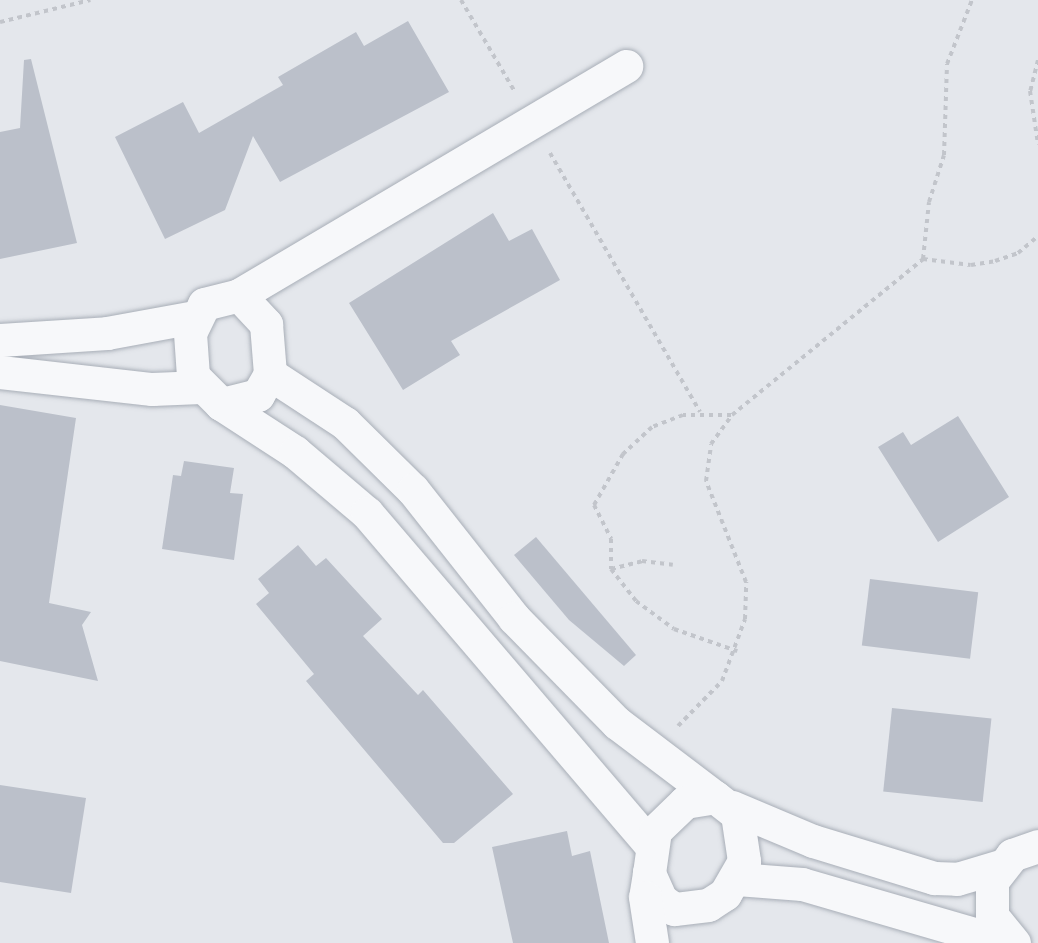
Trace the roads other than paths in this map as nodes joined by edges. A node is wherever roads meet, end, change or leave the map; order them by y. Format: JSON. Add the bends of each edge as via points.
{"nodes":[{"id":1,"x":626,"y":66,"type":"dead end"},
{"id":2,"x":239,"y":295,"type":"junction"},
{"id":3,"x":194,"y":317,"type":"junction"},
{"id":4,"x":40,"y":338,"type":"junction"},
{"id":5,"x":0,"y":340,"type":"edge"},
{"id":6,"x":0,"y":372,"type":"edge"},
{"id":7,"x":41,"y":374,"type":"junction"},
{"id":8,"x":270,"y":374,"type":"junction"},
{"id":9,"x":211,"y":396,"type":"junction"},
{"id":10,"x":724,"y":802,"type":"junction"},
{"id":11,"x":1038,"y":846,"type":"edge"},
{"id":12,"x":650,"y":859,"type":"junction"},
{"id":13,"x":1001,"y":866,"type":"junction"},
{"id":14,"x":737,"y":879,"type":"junction"},
{"id":15,"x":699,"y":907,"type":"junction"},
{"id":16,"x":652,"y":943,"type":"edge"},
{"id":17,"x":668,"y":943,"type":"edge"},
{"id":18,"x":1005,"y":943,"type":"edge"},
{"id":19,"x":1014,"y":943,"type":"edge"}],
"edges":[{"from":1,"to":2,"type":"street","via":[[530,119]]},
{"from":2,"to":3,"type":"street","via":[[215,297]]},
{"from":2,"to":8,"type":"street","via":[[266,324]]},
{"from":3,"to":4,"type":"street"},
{"from":3,"to":9,"type":"street","via":[[189,349]]},
{"from":4,"to":5,"type":"street"},
{"from":4,"to":7,"type":"street"},
{"from":6,"to":7,"type":"street"},
{"from":7,"to":9,"type":"street"},
{"from":8,"to":9,"type":"street","via":[[258,395]]},
{"from":8,"to":10,"type":"street","via":[[345,423],[413,490],[514,618],[617,723]]},
{"from":9,"to":12,"type":"street","via":[[295,452],[367,513]]},
{"from":10,"to":12,"type":"street","via":[[685,802],[667,814]]},
{"from":10,"to":13,"type":"street","via":[[804,838],[934,878],[957,879]]},
{"from":10,"to":14,"type":"street","via":[[745,842]]},
{"from":11,"to":13,"type":"street","via":[[1012,855]]},
{"from":12,"to":15,"type":"street","via":[[666,905]]},
{"from":12,"to":16,"type":"street","via":[[645,897]]},
{"from":13,"to":19,"type":"street","via":[[989,898],[1000,931]]},
{"from":14,"to":15,"type":"street","via":[[724,894]]},
{"from":14,"to":18,"type":"street","via":[[802,884]]},
{"from":15,"to":17,"type":"street","via":[[684,918]]}]}
